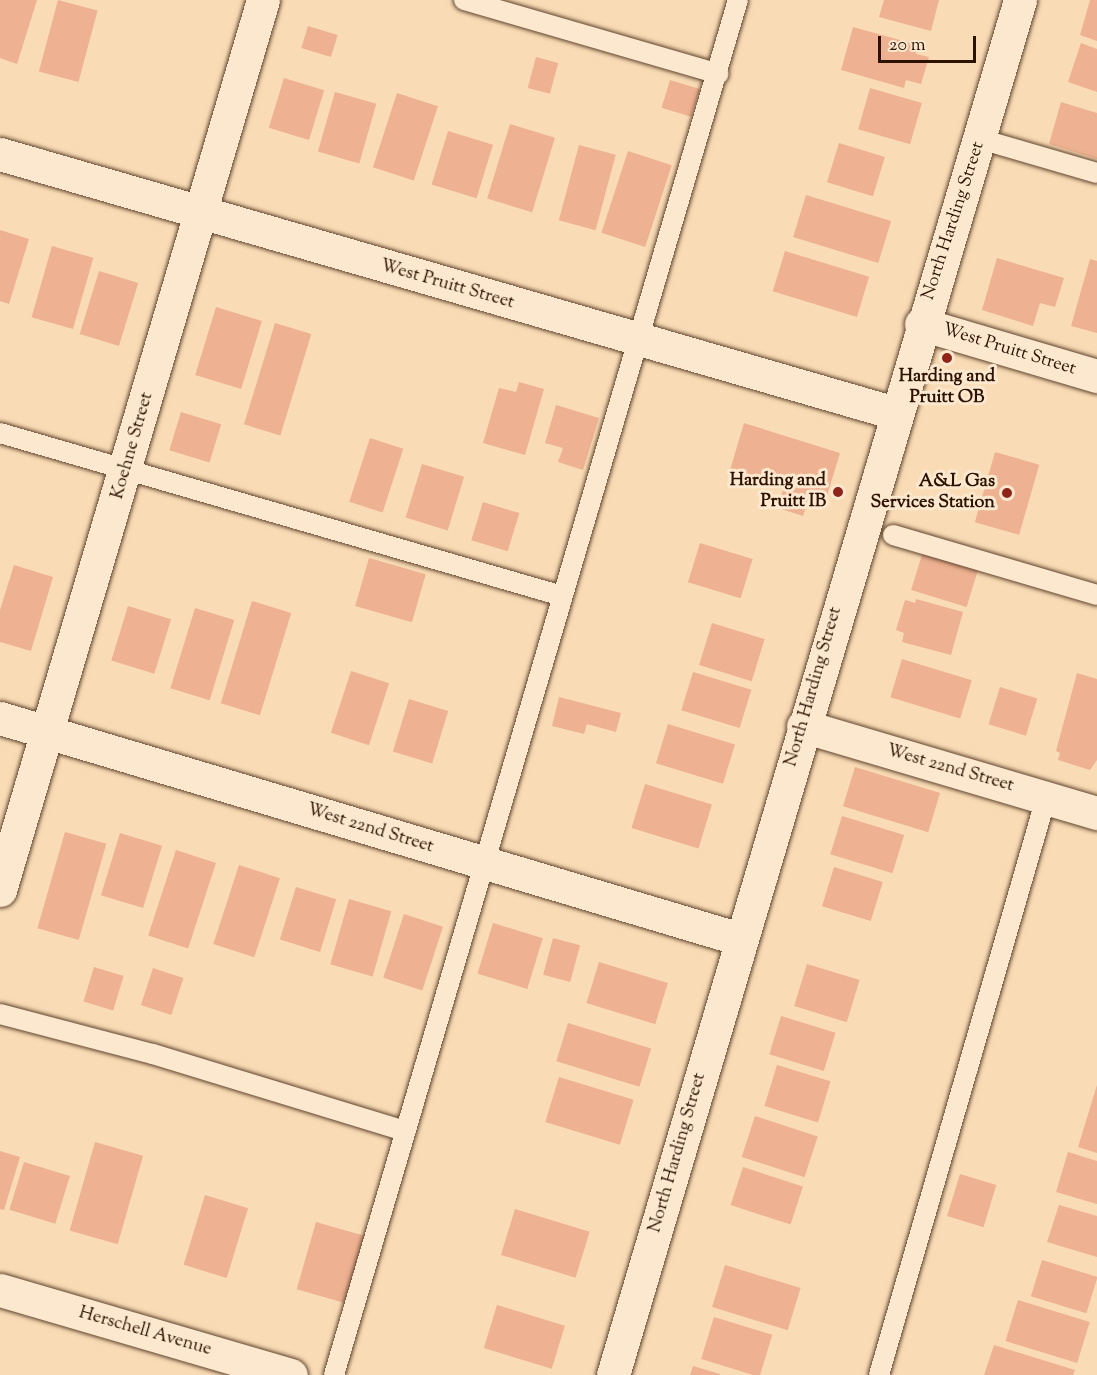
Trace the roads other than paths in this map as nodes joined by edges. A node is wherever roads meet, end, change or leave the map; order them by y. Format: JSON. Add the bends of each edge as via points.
{"nodes":[{"id":1,"x":263,"y":0,"type":"edge"},
{"id":2,"x":464,"y":0,"type":"edge"},
{"id":3,"x":738,"y":0,"type":"edge"},
{"id":4,"x":1020,"y":0,"type":"edge"},
{"id":5,"x":718,"y":74,"type":"junction"},
{"id":6,"x":980,"y":139,"type":"junction"},
{"id":7,"x":0,"y":154,"type":"edge"},
{"id":8,"x":1097,"y":173,"type":"edge"},
{"id":9,"x":200,"y":214,"type":"junction"},
{"id":10,"x":921,"y":324,"type":"junction"},
{"id":11,"x":637,"y":339,"type":"junction"},
{"id":12,"x":1097,"y":376,"type":"edge"},
{"id":13,"x":895,"y":413,"type":"junction"},
{"id":14,"x":0,"y":433,"type":"edge"},
{"id":15,"x":126,"y":469,"type":"junction"},
{"id":16,"x":893,"y":535,"type":"dead end"},
{"id":17,"x":1097,"y":595,"type":"edge"},
{"id":18,"x":562,"y":596,"type":"junction"},
{"id":19,"x":0,"y":718,"type":"edge"},
{"id":20,"x":803,"y":726,"type":"junction"},
{"id":21,"x":48,"y":733,"type":"junction"},
{"id":22,"x":1046,"y":798,"type":"junction"},
{"id":23,"x":1097,"y":813,"type":"edge"},
{"id":24,"x":484,"y":863,"type":"junction"},
{"id":25,"x":0,"y":891,"type":"edge"},
{"id":26,"x":740,"y":939,"type":"junction"},
{"id":27,"x":0,"y":1014,"type":"edge"},
{"id":28,"x":405,"y":1131,"type":"junction"},
{"id":29,"x":0,"y":1290,"type":"edge"},
{"id":30,"x":291,"y":1375,"type":"edge"},
{"id":31,"x":334,"y":1375,"type":"edge"},
{"id":32,"x":613,"y":1375,"type":"edge"},
{"id":33,"x":879,"y":1375,"type":"edge"}],
"edges":[{"from":1,"to":9,"type":"street","name":"Koehne Street"},
{"from":2,"to":5,"type":"lane"},
{"from":3,"to":5,"type":"lane"},
{"from":4,"to":6,"type":"street","name":"North Harding Street"},
{"from":5,"to":11,"type":"lane"},
{"from":6,"to":8,"type":"lane"},
{"from":6,"to":10,"type":"street","name":"North Harding Street"},
{"from":7,"to":9,"type":"street","name":"West Pruitt Street"},
{"from":9,"to":11,"type":"street","name":"West Pruitt Street"},
{"from":9,"to":15,"type":"street","name":"Koehne Street"},
{"from":10,"to":12,"type":"street","name":"West Pruitt Street"},
{"from":10,"to":13,"type":"street","name":"North Harding Street"},
{"from":11,"to":13,"type":"street","name":"West Pruitt Street"},
{"from":11,"to":18,"type":"lane"},
{"from":13,"to":20,"type":"street","name":"North Harding Street"},
{"from":14,"to":15,"type":"lane"},
{"from":15,"to":18,"type":"lane"},
{"from":15,"to":21,"type":"street","name":"Koehne Street"},
{"from":16,"to":17,"type":"lane"},
{"from":18,"to":24,"type":"lane"},
{"from":19,"to":21,"type":"street","name":"West 22nd Street"},
{"from":20,"to":22,"type":"street","name":"West 22nd Street"},
{"from":20,"to":26,"type":"street","name":"North Harding Street"},
{"from":21,"to":24,"type":"street","name":"West 22nd Street"},
{"from":21,"to":25,"type":"street","name":"Koehne Street"},
{"from":22,"to":23,"type":"street","name":"West 22nd Street"},
{"from":22,"to":33,"type":"lane"},
{"from":24,"to":26,"type":"street","name":"West 22nd Street"},
{"from":24,"to":28,"type":"lane"},
{"from":26,"to":32,"type":"street","name":"North Harding Street"},
{"from":27,"to":28,"type":"lane","via":[[153,1054]]},
{"from":28,"to":31,"type":"lane"},
{"from":29,"to":30,"type":"street","name":"Herschell Avenue"}]}
